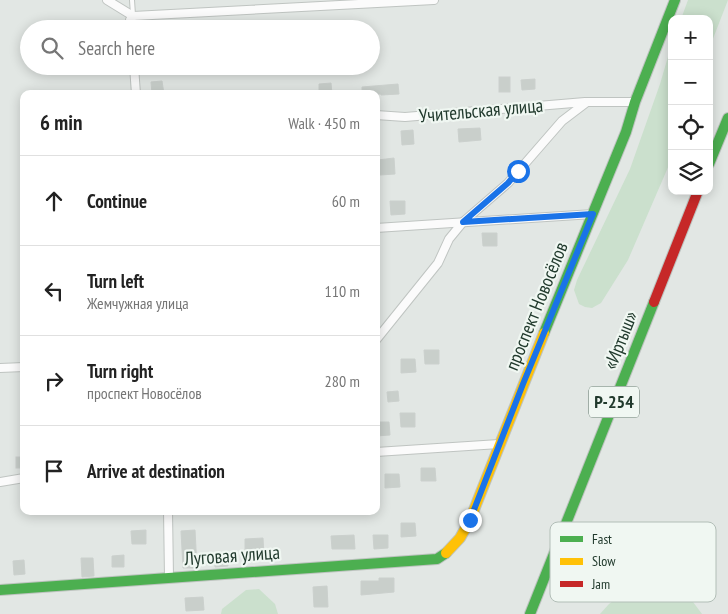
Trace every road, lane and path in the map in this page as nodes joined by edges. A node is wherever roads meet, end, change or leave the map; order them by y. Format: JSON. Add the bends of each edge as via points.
{"nodes":[{"id":1,"x":107,"y":0,"type":"edge"},
{"id":2,"x":132,"y":0,"type":"edge"},
{"id":3,"x":434,"y":0,"type":"edge"},
{"id":4,"x":675,"y":0,"type":"edge"},
{"id":5,"x":134,"y":16,"type":"junction"},
{"id":6,"x":130,"y":20,"type":"edge"},
{"id":7,"x":135,"y":75,"type":"edge"},
{"id":8,"x":136,"y":90,"type":"edge"},
{"id":9,"x":587,"y":102,"type":"junction"},
{"id":10,"x":635,"y":102,"type":"junction"},
{"id":11,"x":380,"y":115,"type":"edge"},
{"id":12,"x":728,"y":118,"type":"edge"},
{"id":13,"x":728,"y":131,"type":"edge"},
{"id":14,"x":713,"y":154,"type":"edge"},
{"id":15,"x":713,"y":161,"type":"edge"},
{"id":16,"x":697,"y":195,"type":"edge"},
{"id":17,"x":593,"y":214,"type":"junction"},
{"id":18,"x":463,"y":222,"type":"junction"},
{"id":19,"x":380,"y":228,"type":"edge"},
{"id":20,"x":380,"y":335,"type":"edge"},
{"id":21,"x":20,"y":367,"type":"edge"},
{"id":22,"x":0,"y":368,"type":"edge"},
{"id":23,"x":500,"y":444,"type":"junction"},
{"id":24,"x":380,"y":452,"type":"edge"},
{"id":25,"x":20,"y":479,"type":"edge"},
{"id":26,"x":0,"y":482,"type":"edge"},
{"id":27,"x":168,"y":515,"type":"edge"},
{"id":28,"x":567,"y":522,"type":"edge"},
{"id":29,"x":460,"y":541,"type":"joint"},
{"id":30,"x":550,"y":564,"type":"edge"},
{"id":31,"x":169,"y":577,"type":"junction"},
{"id":32,"x":0,"y":590,"type":"edge"},
{"id":33,"x":530,"y":614,"type":"edge"}],
"edges":[{"from":1,"to":5,"type":"street"},
{"from":2,"to":5,"type":"lane"},
{"from":3,"to":5,"type":"street"},
{"from":4,"to":10,"type":"main road","name":"проспект Новосёлов"},
{"from":5,"to":6,"type":"street"},
{"from":7,"to":8,"type":"street"},
{"from":9,"to":10,"type":"street","name":"Учительская улица"},
{"from":9,"to":11,"type":"street","name":"Учительская улица","via":[[405,117]]},
{"from":9,"to":18,"type":"street","via":[[562,121],[508,183]]},
{"from":10,"to":17,"type":"main road","name":"проспект Новосёлов"},
{"from":12,"to":14,"type":"main road"},
{"from":13,"to":15,"type":"lane"},
{"from":16,"to":28,"type":"main road","name":"«Иртыш»","number":"Р-254"},
{"from":17,"to":18,"type":"street"},
{"from":17,"to":23,"type":"main road","name":"проспект Новосёлов"},
{"from":18,"to":19,"type":"street"},
{"from":18,"to":20,"type":"street","via":[[449,239],[438,263]]},
{"from":21,"to":22,"type":"street"},
{"from":23,"to":24,"type":"street"},
{"from":23,"to":29,"type":"main road","name":"проспект Новосёлов"},
{"from":25,"to":26,"type":"street"},
{"from":27,"to":31,"type":"street"},
{"from":29,"to":31,"type":"main road","name":"Луговая улица","via":[[437,559]]},
{"from":30,"to":33,"type":"main road","name":"«Иртыш»","number":"Р-254"},
{"from":31,"to":32,"type":"main road","name":"Луговая улица"}]}
